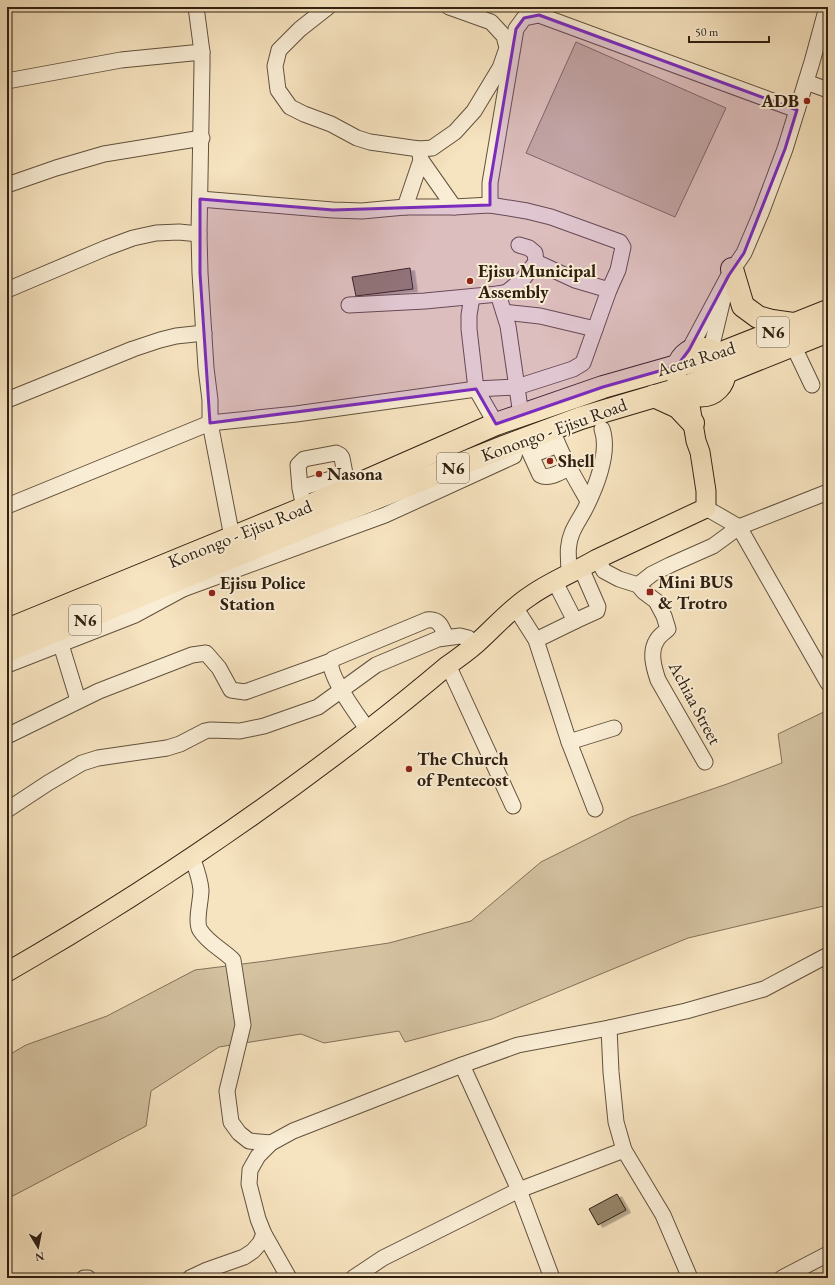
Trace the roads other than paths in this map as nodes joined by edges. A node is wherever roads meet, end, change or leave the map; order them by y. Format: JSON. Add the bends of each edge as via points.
{"nodes":[{"id":1,"x":196,"y":7,"type":"edge"},
{"id":2,"x":328,"y":7,"type":"edge"},
{"id":3,"x":449,"y":7,"type":"edge"},
{"id":4,"x":827,"y":12,"type":"edge"},
{"id":5,"x":202,"y":52,"type":"junction"},
{"id":6,"x":7,"y":81,"type":"edge"},
{"id":7,"x":806,"y":82,"type":"junction"},
{"id":8,"x":828,"y":90,"type":"edge"},
{"id":9,"x":797,"y":110,"type":"junction"},
{"id":10,"x":202,"y":138,"type":"junction"},
{"id":11,"x":420,"y":154,"type":"junction"},
{"id":12,"x":7,"y":185,"type":"edge"},
{"id":13,"x":200,"y":199,"type":"junction"},
{"id":14,"x":490,"y":204,"type":"junction"},
{"id":15,"x":404,"y":207,"type":"junction"},
{"id":16,"x":454,"y":207,"type":"junction"},
{"id":17,"x":200,"y":234,"type":"junction"},
{"id":18,"x":519,"y":245,"type":"dead end"},
{"id":19,"x":536,"y":262,"type":"junction"},
{"id":20,"x":731,"y":272,"type":"junction"},
{"id":21,"x":7,"y":290,"type":"edge"},
{"id":22,"x":609,"y":290,"type":"junction"},
{"id":23,"x":498,"y":294,"type":"junction"},
{"id":24,"x":472,"y":297,"type":"junction"},
{"id":25,"x":349,"y":304,"type":"dead end"},
{"id":26,"x":828,"y":310,"type":"edge"},
{"id":27,"x":504,"y":312,"type":"junction"},
{"id":28,"x":795,"y":324,"type":"junction"},
{"id":29,"x":595,"y":329,"type":"junction"},
{"id":30,"x":828,"y":331,"type":"edge"},
{"id":31,"x":204,"y":333,"type":"junction"},
{"id":32,"x":793,"y":345,"type":"junction"},
{"id":33,"x":683,"y":358,"type":"junction"},
{"id":34,"x":719,"y":358,"type":"junction"},
{"id":35,"x":812,"y":385,"type":"dead end"},
{"id":36,"x":517,"y":387,"type":"junction"},
{"id":37,"x":476,"y":389,"type":"junction"},
{"id":38,"x":683,"y":390,"type":"junction"},
{"id":39,"x":711,"y":395,"type":"junction"},
{"id":40,"x":654,"y":396,"type":"junction"},
{"id":41,"x":7,"y":400,"type":"edge"},
{"id":42,"x":562,"y":400,"type":"joint"},
{"id":43,"x":522,"y":415,"type":"junction"},
{"id":44,"x":210,"y":423,"type":"junction"},
{"id":45,"x":693,"y":423,"type":"junction"},
{"id":46,"x":496,"y":424,"type":"junction"},
{"id":47,"x":602,"y":429,"type":"dead end"},
{"id":48,"x":555,"y":437,"type":"junction"},
{"id":49,"x":524,"y":446,"type":"junction"},
{"id":50,"x":700,"y":452,"type":"junction"},
{"id":51,"x":569,"y":468,"type":"junction"},
{"id":52,"x":346,"y":482,"type":"junction"},
{"id":53,"x":828,"y":492,"type":"edge"},
{"id":54,"x":302,"y":498,"type":"junction"},
{"id":55,"x":588,"y":502,"type":"junction"},
{"id":56,"x":7,"y":506,"type":"edge"},
{"id":57,"x":706,"y":508,"type":"junction"},
{"id":58,"x":738,"y":527,"type":"junction"},
{"id":59,"x":232,"y":537,"type":"junction"},
{"id":60,"x":575,"y":570,"type":"junction"},
{"id":61,"x":638,"y":585,"type":"junction"},
{"id":62,"x":515,"y":607,"type":"junction"},
{"id":63,"x":575,"y":621,"type":"junction"},
{"id":64,"x":7,"y":630,"type":"edge"},
{"id":65,"x":446,"y":637,"type":"junction"},
{"id":66,"x":59,"y":638,"type":"junction"},
{"id":67,"x":536,"y":640,"type":"junction"},
{"id":68,"x":475,"y":644,"type":"junction"},
{"id":69,"x":7,"y":652,"type":"edge"},
{"id":70,"x":331,"y":661,"type":"junction"},
{"id":71,"x":7,"y":665,"type":"edge"},
{"id":72,"x":448,"y":666,"type":"junction"},
{"id":73,"x":828,"y":683,"type":"edge"},
{"id":74,"x":341,"y":690,"type":"junction"},
{"id":75,"x":78,"y":700,"type":"junction"},
{"id":76,"x":614,"y":728,"type":"dead end"},
{"id":77,"x":368,"y":730,"type":"junction"},
{"id":78,"x":7,"y":736,"type":"edge"},
{"id":79,"x":569,"y":742,"type":"junction"},
{"id":80,"x":705,"y":762,"type":"dead end"},
{"id":81,"x":512,"y":806,"type":"dead end"},
{"id":82,"x":595,"y":809,"type":"dead end"},
{"id":83,"x":7,"y":810,"type":"edge"},
{"id":84,"x":192,"y":857,"type":"junction"},
{"id":85,"x":828,"y":955,"type":"edge"},
{"id":86,"x":7,"y":972,"type":"edge"},
{"id":87,"x":609,"y":1028,"type":"junction"},
{"id":88,"x":462,"y":1065,"type":"junction"},
{"id":89,"x":272,"y":1143,"type":"junction"},
{"id":90,"x":624,"y":1150,"type":"junction"},
{"id":91,"x":519,"y":1190,"type":"junction"},
{"id":92,"x":264,"y":1234,"type":"junction"},
{"id":93,"x":828,"y":1254,"type":"edge"},
{"id":94,"x":84,"y":1278,"type":"edge"},
{"id":95,"x":88,"y":1278,"type":"edge"},
{"id":96,"x":190,"y":1278,"type":"edge"},
{"id":97,"x":289,"y":1278,"type":"edge"},
{"id":98,"x":353,"y":1278,"type":"edge"},
{"id":99,"x":552,"y":1278,"type":"edge"},
{"id":100,"x":690,"y":1278,"type":"edge"},
{"id":101,"x":782,"y":1278,"type":"edge"}],
"edges":[{"from":1,"to":5,"type":"street"},
{"from":2,"to":11,"type":"street","via":[[278,50],[275,66],[278,90],[290,107],[357,138]]},
{"from":3,"to":11,"type":"street","via":[[492,22],[504,36],[507,48],[500,68],[474,111],[455,132]]},
{"from":4,"to":7,"type":"street"},
{"from":5,"to":6,"type":"street","via":[[121,60]]},
{"from":5,"to":10,"type":"street"},
{"from":7,"to":8,"type":"street"},
{"from":7,"to":9,"type":"street"},
{"from":9,"to":14,"type":"street","via":[[539,15],[524,18],[516,29],[490,183]]},
{"from":9,"to":20,"type":"street","via":[[786,149],[761,213],[744,252]]},
{"from":10,"to":12,"type":"street","via":[[104,154]]},
{"from":10,"to":13,"type":"street"},
{"from":11,"to":15,"type":"street"},
{"from":11,"to":16,"type":"street"},
{"from":13,"to":15,"type":"street","via":[[333,210]]},
{"from":13,"to":17,"type":"street"},
{"from":14,"to":16,"type":"street"},
{"from":14,"to":22,"type":"street","via":[[550,217],[620,242],[623,247],[621,257]]},
{"from":15,"to":16,"type":"street"},
{"from":17,"to":21,"type":"street","via":[[156,233],[133,238]]},
{"from":17,"to":31,"type":"street"},
{"from":18,"to":19,"type":"street","via":[[529,248],[535,254]]},
{"from":19,"to":22,"type":"street","via":[[575,280]]},
{"from":19,"to":23,"type":"street","via":[[523,279],[507,292]]},
{"from":20,"to":28,"type":"highway","via":[[743,306],[758,317]]},
{"from":20,"to":33,"type":"street"},
{"from":20,"to":34,"type":"street"},
{"from":22,"to":29,"type":"street"},
{"from":23,"to":24,"type":"street"},
{"from":23,"to":27,"type":"street"},
{"from":24,"to":25,"type":"street"},
{"from":24,"to":37,"type":"street","via":[[469,329]]},
{"from":26,"to":28,"type":"highway","name":"Accra Road","number":"N6"},
{"from":27,"to":29,"type":"street","via":[[540,316]]},
{"from":27,"to":36,"type":"street"},
{"from":28,"to":34,"type":"highway","name":"Accra Road","number":"N6"},
{"from":29,"to":36,"type":"street","via":[[583,363],[573,369]]},
{"from":30,"to":32,"type":"highway","name":"Konongo - Ejisu Road","number":"N6"},
{"from":31,"to":41,"type":"street","via":[[153,342]]},
{"from":31,"to":44,"type":"street"},
{"from":32,"to":34,"type":"highway","name":"Konongo - Ejisu Road","number":"N6"},
{"from":32,"to":35,"type":"street"},
{"from":33,"to":34,"type":"highway","name":"Accra Road","number":"N6"},
{"from":33,"to":38,"type":"main road","via":[[676,377]]},
{"from":33,"to":42,"type":"highway","name":"Accra Road","number":"N6"},
{"from":34,"to":38,"type":"highway","name":"Konongo - Ejisu Road","number":"N6"},
{"from":34,"to":39,"type":"main road","via":[[725,379],[722,386]]},
{"from":36,"to":37,"type":"street"},
{"from":36,"to":43,"type":"street"},
{"from":37,"to":44,"type":"street"},
{"from":37,"to":46,"type":"street"},
{"from":38,"to":39,"type":"main road","via":[[698,397]]},
{"from":38,"to":40,"type":"highway","name":"Konongo - Ejisu Road","number":"N6"},
{"from":38,"to":45,"type":"main road"},
{"from":39,"to":50,"type":"main road","via":[[702,420]]},
{"from":40,"to":45,"type":"highway","via":[[678,407]]},
{"from":40,"to":48,"type":"highway","name":"Konongo - Ejisu Road","number":"N6","via":[[581,418]]},
{"from":42,"to":43,"type":"highway","name":"Konongo - Ejisu Road","number":"N6"},
{"from":43,"to":46,"type":"highway","name":"Konongo - Ejisu Road","number":"N6"},
{"from":44,"to":56,"type":"street"},
{"from":44,"to":59,"type":"street"},
{"from":45,"to":50,"type":"main road"},
{"from":46,"to":52,"type":"highway","name":"Konongo - Ejisu Road","number":"N6"},
{"from":47,"to":55,"type":"street","via":[[605,436],[603,462]]},
{"from":48,"to":49,"type":"highway","name":"Konongo - Ejisu Road","number":"N6"},
{"from":48,"to":51,"type":"street"},
{"from":49,"to":51,"type":"street","via":[[543,477]]},
{"from":49,"to":66,"type":"highway","name":"Konongo - Ejisu Road","number":"N6","via":[[326,518]]},
{"from":50,"to":57,"type":"main road"},
{"from":51,"to":55,"type":"street"},
{"from":52,"to":54,"type":"highway","name":"Konongo - Ejisu Road","number":"N6"},
{"from":52,"to":54,"type":"street","via":[[340,455],[336,453],[304,459],[298,465]]},
{"from":53,"to":58,"type":"street"},
{"from":54,"to":59,"type":"highway","name":"Konongo - Ejisu Road","number":"N6"},
{"from":55,"to":60,"type":"street","via":[[572,533],[567,551]]},
{"from":57,"to":58,"type":"street"},
{"from":57,"to":60,"type":"main road"},
{"from":58,"to":61,"type":"street","via":[[713,546],[652,574]]},
{"from":58,"to":73,"type":"street"},
{"from":59,"to":64,"type":"highway","name":"Konongo - Ejisu Road","number":"N6"},
{"from":60,"to":61,"type":"street","name":"Achiaa Street","via":[[604,570],[619,579]]},
{"from":60,"to":62,"type":"main road","via":[[529,596]]},
{"from":60,"to":63,"type":"street"},
{"from":60,"to":63,"type":"street","via":[[598,607],[597,610]]},
{"from":61,"to":80,"type":"street","name":"Achiaa Street","via":[[656,601],[668,629],[657,640],[653,652],[653,665],[658,680]]},
{"from":62,"to":67,"type":"street"},
{"from":62,"to":68,"type":"main road"},
{"from":63,"to":67,"type":"street"},
{"from":65,"to":68,"type":"street","via":[[460,636]]},
{"from":65,"to":70,"type":"street","via":[[440,624],[432,619],[427,620]]},
{"from":65,"to":74,"type":"street","via":[[376,665]]},
{"from":66,"to":69,"type":"highway","name":"Konongo - Ejisu Road","number":"N6"},
{"from":66,"to":71,"type":"street"},
{"from":66,"to":75,"type":"street"},
{"from":67,"to":79,"type":"street"},
{"from":68,"to":72,"type":"main road"},
{"from":70,"to":74,"type":"street","via":[[330,666]]},
{"from":70,"to":75,"type":"street","via":[[245,692],[231,690],[219,668],[206,653],[192,655]]},
{"from":72,"to":77,"type":"main road"},
{"from":72,"to":81,"type":"street"},
{"from":74,"to":77,"type":"street"},
{"from":74,"to":83,"type":"street","via":[[318,707],[264,726],[240,731],[210,730],[168,748],[98,758],[82,763]]},
{"from":75,"to":78,"type":"street"},
{"from":76,"to":79,"type":"street"},
{"from":77,"to":84,"type":"main road","via":[[263,809]]},
{"from":79,"to":82,"type":"street"},
{"from":84,"to":86,"type":"main road","via":[[72,935]]},
{"from":84,"to":89,"type":"street","via":[[200,878],[200,929],[233,960],[243,1025],[227,1091],[231,1122],[249,1142]]},
{"from":85,"to":87,"type":"street","via":[[764,989],[686,1011]]},
{"from":87,"to":88,"type":"street","via":[[518,1045]]},
{"from":87,"to":90,"type":"street","via":[[616,1122]]},
{"from":88,"to":89,"type":"street","via":[[293,1131]]},
{"from":88,"to":91,"type":"street"},
{"from":89,"to":92,"type":"street","via":[[258,1156],[250,1170],[249,1184]]},
{"from":90,"to":91,"type":"street"},
{"from":90,"to":100,"type":"street","via":[[663,1215]]},
{"from":91,"to":98,"type":"street","via":[[383,1258]]},
{"from":91,"to":99,"type":"street"},
{"from":92,"to":96,"type":"street","via":[[260,1243],[244,1257]]},
{"from":92,"to":97,"type":"street"},
{"from":93,"to":101,"type":"street"},
{"from":94,"to":95,"type":"street"}]}
